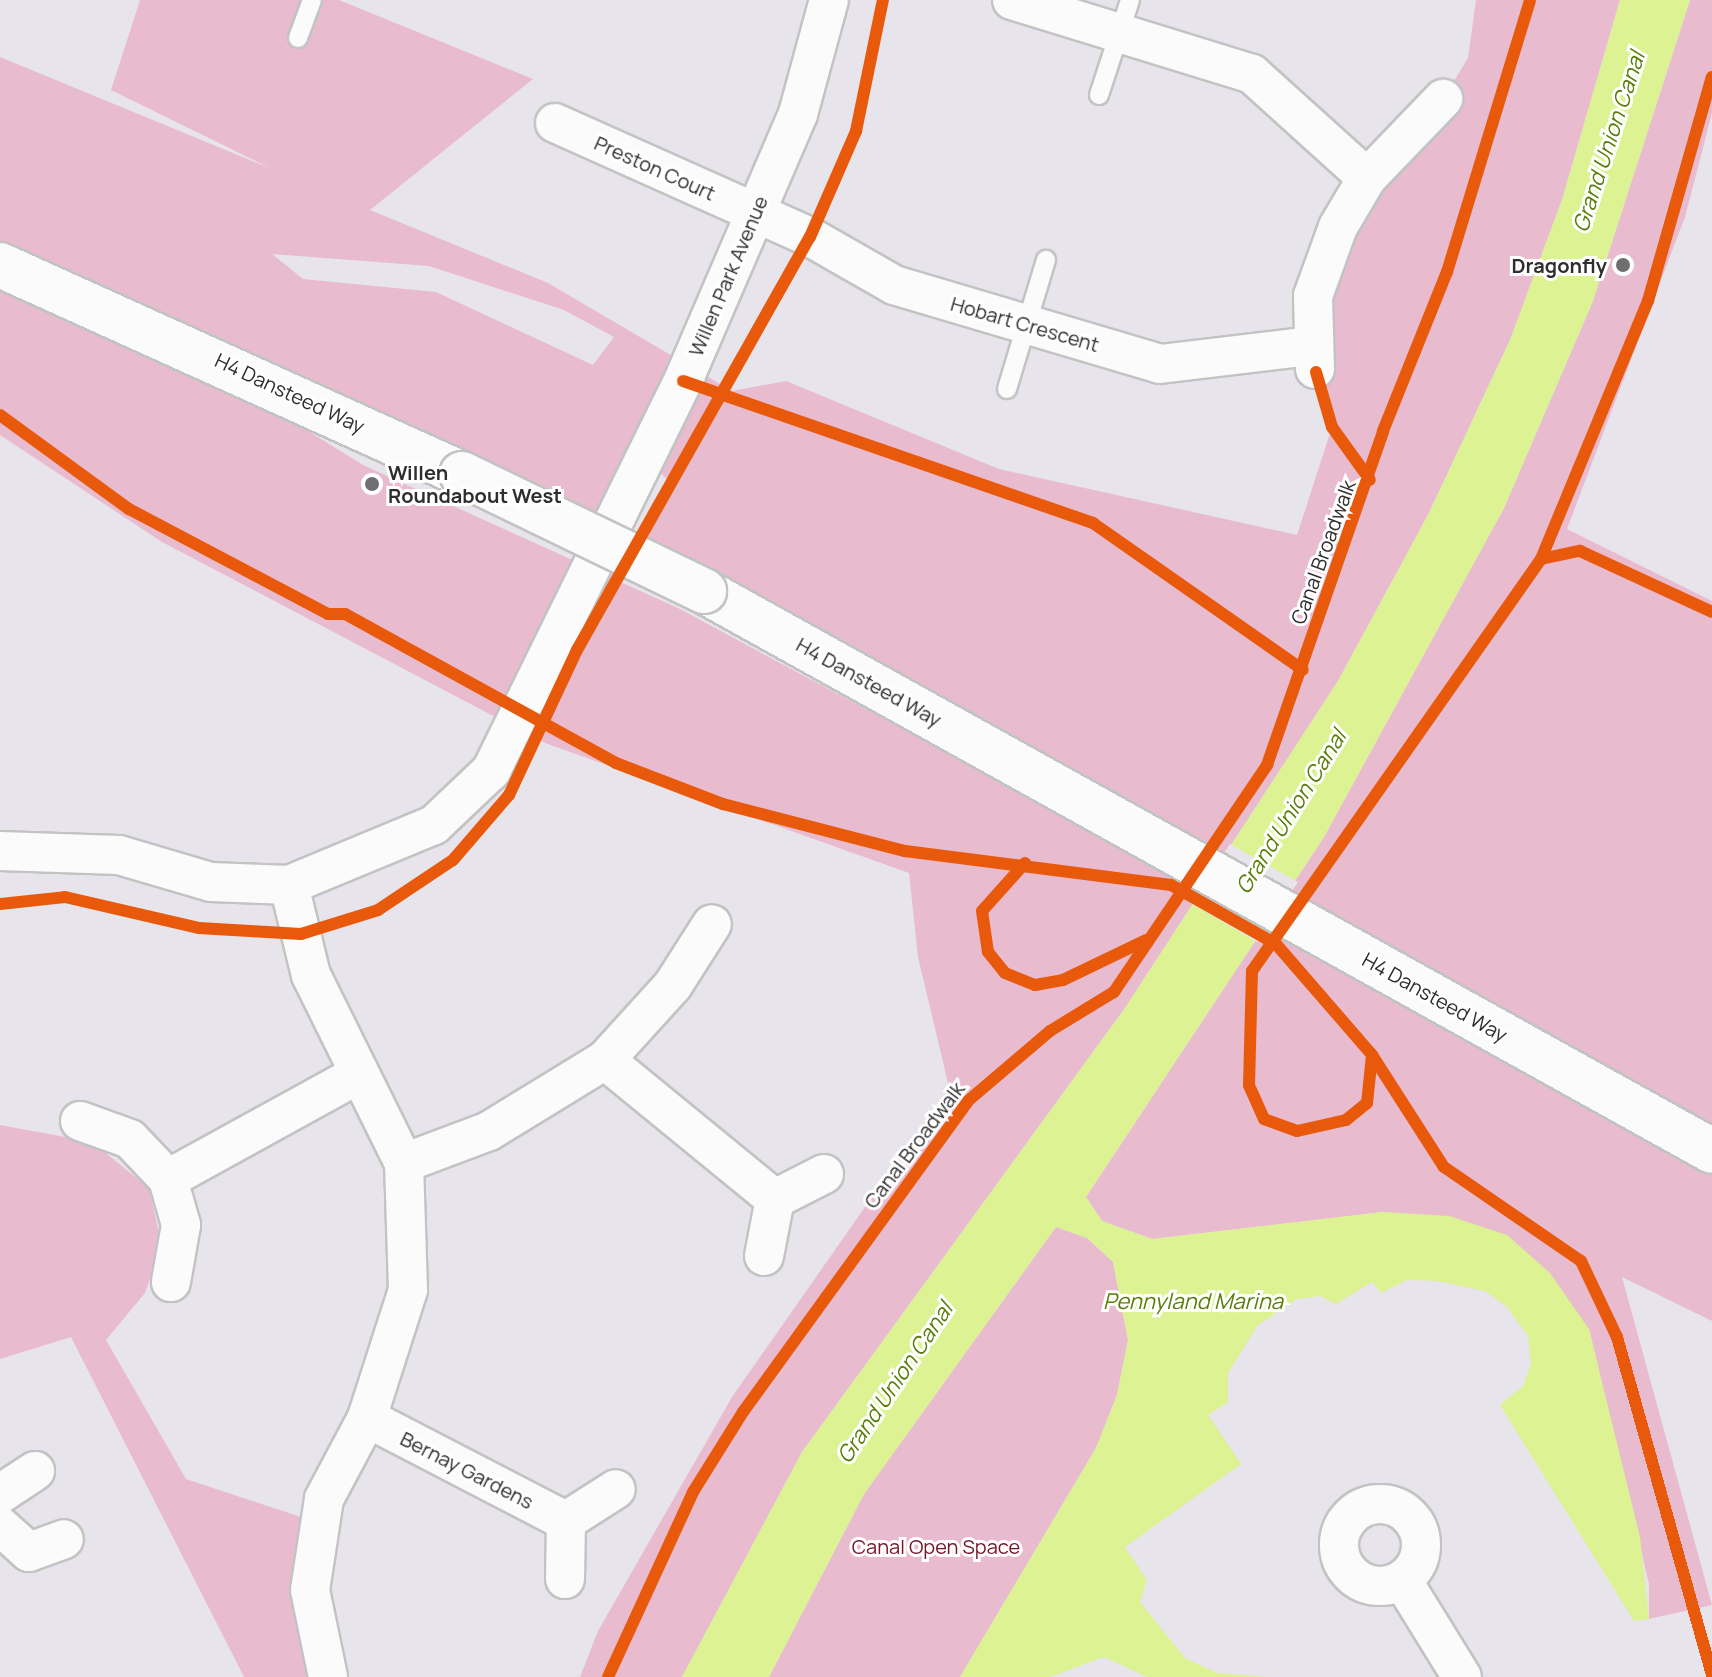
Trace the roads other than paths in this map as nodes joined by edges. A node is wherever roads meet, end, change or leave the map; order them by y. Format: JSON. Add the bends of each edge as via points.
{"nodes":[{"id":1,"x":312,"y":0,"type":"edge"},
{"id":2,"x":829,"y":0,"type":"edge"},
{"id":3,"x":1012,"y":0,"type":"edge"},
{"id":4,"x":1124,"y":16,"type":"edge"},
{"id":5,"x":298,"y":38,"type":"dead end"},
{"id":6,"x":1099,"y":95,"type":"dead end"},
{"id":7,"x":1443,"y":99,"type":"dead end"},
{"id":8,"x":555,"y":123,"type":"dead end"},
{"id":9,"x":1367,"y":178,"type":"junction"},
{"id":10,"x":755,"y":214,"type":"junction"},
{"id":11,"x":1046,"y":260,"type":"dead end"},
{"id":12,"x":0,"y":265,"type":"edge"},
{"id":13,"x":1026,"y":324,"type":"junction"},
{"id":14,"x":1007,"y":389,"type":"dead end"},
{"id":15,"x":0,"y":851,"type":"edge"},
{"id":16,"x":289,"y":885,"type":"junction"},
{"id":17,"x":712,"y":924,"type":"dead end"},
{"id":18,"x":605,"y":1060,"type":"junction"},
{"id":19,"x":357,"y":1075,"type":"junction"},
{"id":20,"x":80,"y":1121,"type":"dead end"},
{"id":21,"x":1712,"y":1151,"type":"edge"},
{"id":22,"x":404,"y":1163,"type":"junction"},
{"id":23,"x":824,"y":1174,"type":"dead end"},
{"id":24,"x":168,"y":1179,"type":"junction"},
{"id":25,"x":775,"y":1199,"type":"junction"},
{"id":26,"x":764,"y":1256,"type":"dead end"},
{"id":27,"x":171,"y":1282,"type":"dead end"},
{"id":28,"x":367,"y":1418,"type":"junction"},
{"id":29,"x":35,"y":1471,"type":"dead end"},
{"id":30,"x":616,"y":1489,"type":"dead end"},
{"id":31,"x":0,"y":1494,"type":"edge"},
{"id":32,"x":566,"y":1521,"type":"junction"},
{"id":33,"x":0,"y":1526,"type":"edge"},
{"id":34,"x":64,"y":1539,"type":"dead end"},
{"id":35,"x":565,"y":1579,"type":"dead end"},
{"id":36,"x":1402,"y":1580,"type":"dead end"},
{"id":37,"x":328,"y":1677,"type":"edge"},
{"id":38,"x":1462,"y":1677,"type":"edge"}],
"edges":[{"from":1,"to":5,"type":"lane"},
{"from":2,"to":10,"type":"street","name":"Willen Park Avenue","via":[[798,114]]},
{"from":3,"to":4,"type":"street"},
{"from":4,"to":6,"type":"lane"},
{"from":4,"to":9,"type":"street","via":[[1252,74]]},
{"from":7,"to":9,"type":"street","name":"Hobart Crescent"},
{"from":8,"to":10,"type":"street","name":"Preston Court"},
{"from":9,"to":13,"type":"street","name":"Hobart Crescent","via":[[1338,227],[1313,296],[1313,359],[1160,364]]},
{"from":10,"to":13,"type":"street","name":"Hobart Crescent","via":[[894,285]]},
{"from":10,"to":16,"type":"street","name":"Willen Park Avenue","via":[[683,381],[491,771],[434,825]]},
{"from":11,"to":13,"type":"lane"},
{"from":12,"to":21,"type":"street","name":"H4 Dansteed Way","bridge":true,"via":[[462,474],[704,591]]},
{"from":13,"to":14,"type":"lane"},
{"from":15,"to":16,"type":"street","via":[[119,855],[211,882]]},
{"from":16,"to":19,"type":"street","via":[[311,975]]},
{"from":17,"to":18,"type":"street","via":[[673,985]]},
{"from":18,"to":22,"type":"street","via":[[489,1131]]},
{"from":18,"to":25,"type":"street","via":[[652,1105]]},
{"from":19,"to":22,"type":"street"},
{"from":19,"to":24,"type":"street"},
{"from":20,"to":24,"type":"street","via":[[130,1139]]},
{"from":22,"to":28,"type":"street","via":[[408,1290]]},
{"from":23,"to":25,"type":"street"},
{"from":24,"to":27,"type":"street","via":[[181,1225]]},
{"from":25,"to":26,"type":"street"},
{"from":28,"to":32,"type":"street","name":"Bernay Gardens"},
{"from":28,"to":37,"type":"street","via":[[324,1499],[310,1590]]},
{"from":29,"to":31,"type":"street"},
{"from":30,"to":32,"type":"street"},
{"from":32,"to":35,"type":"street"},
{"from":33,"to":34,"type":"street","via":[[29,1552]]},
{"from":36,"to":38,"type":"street"}]}
